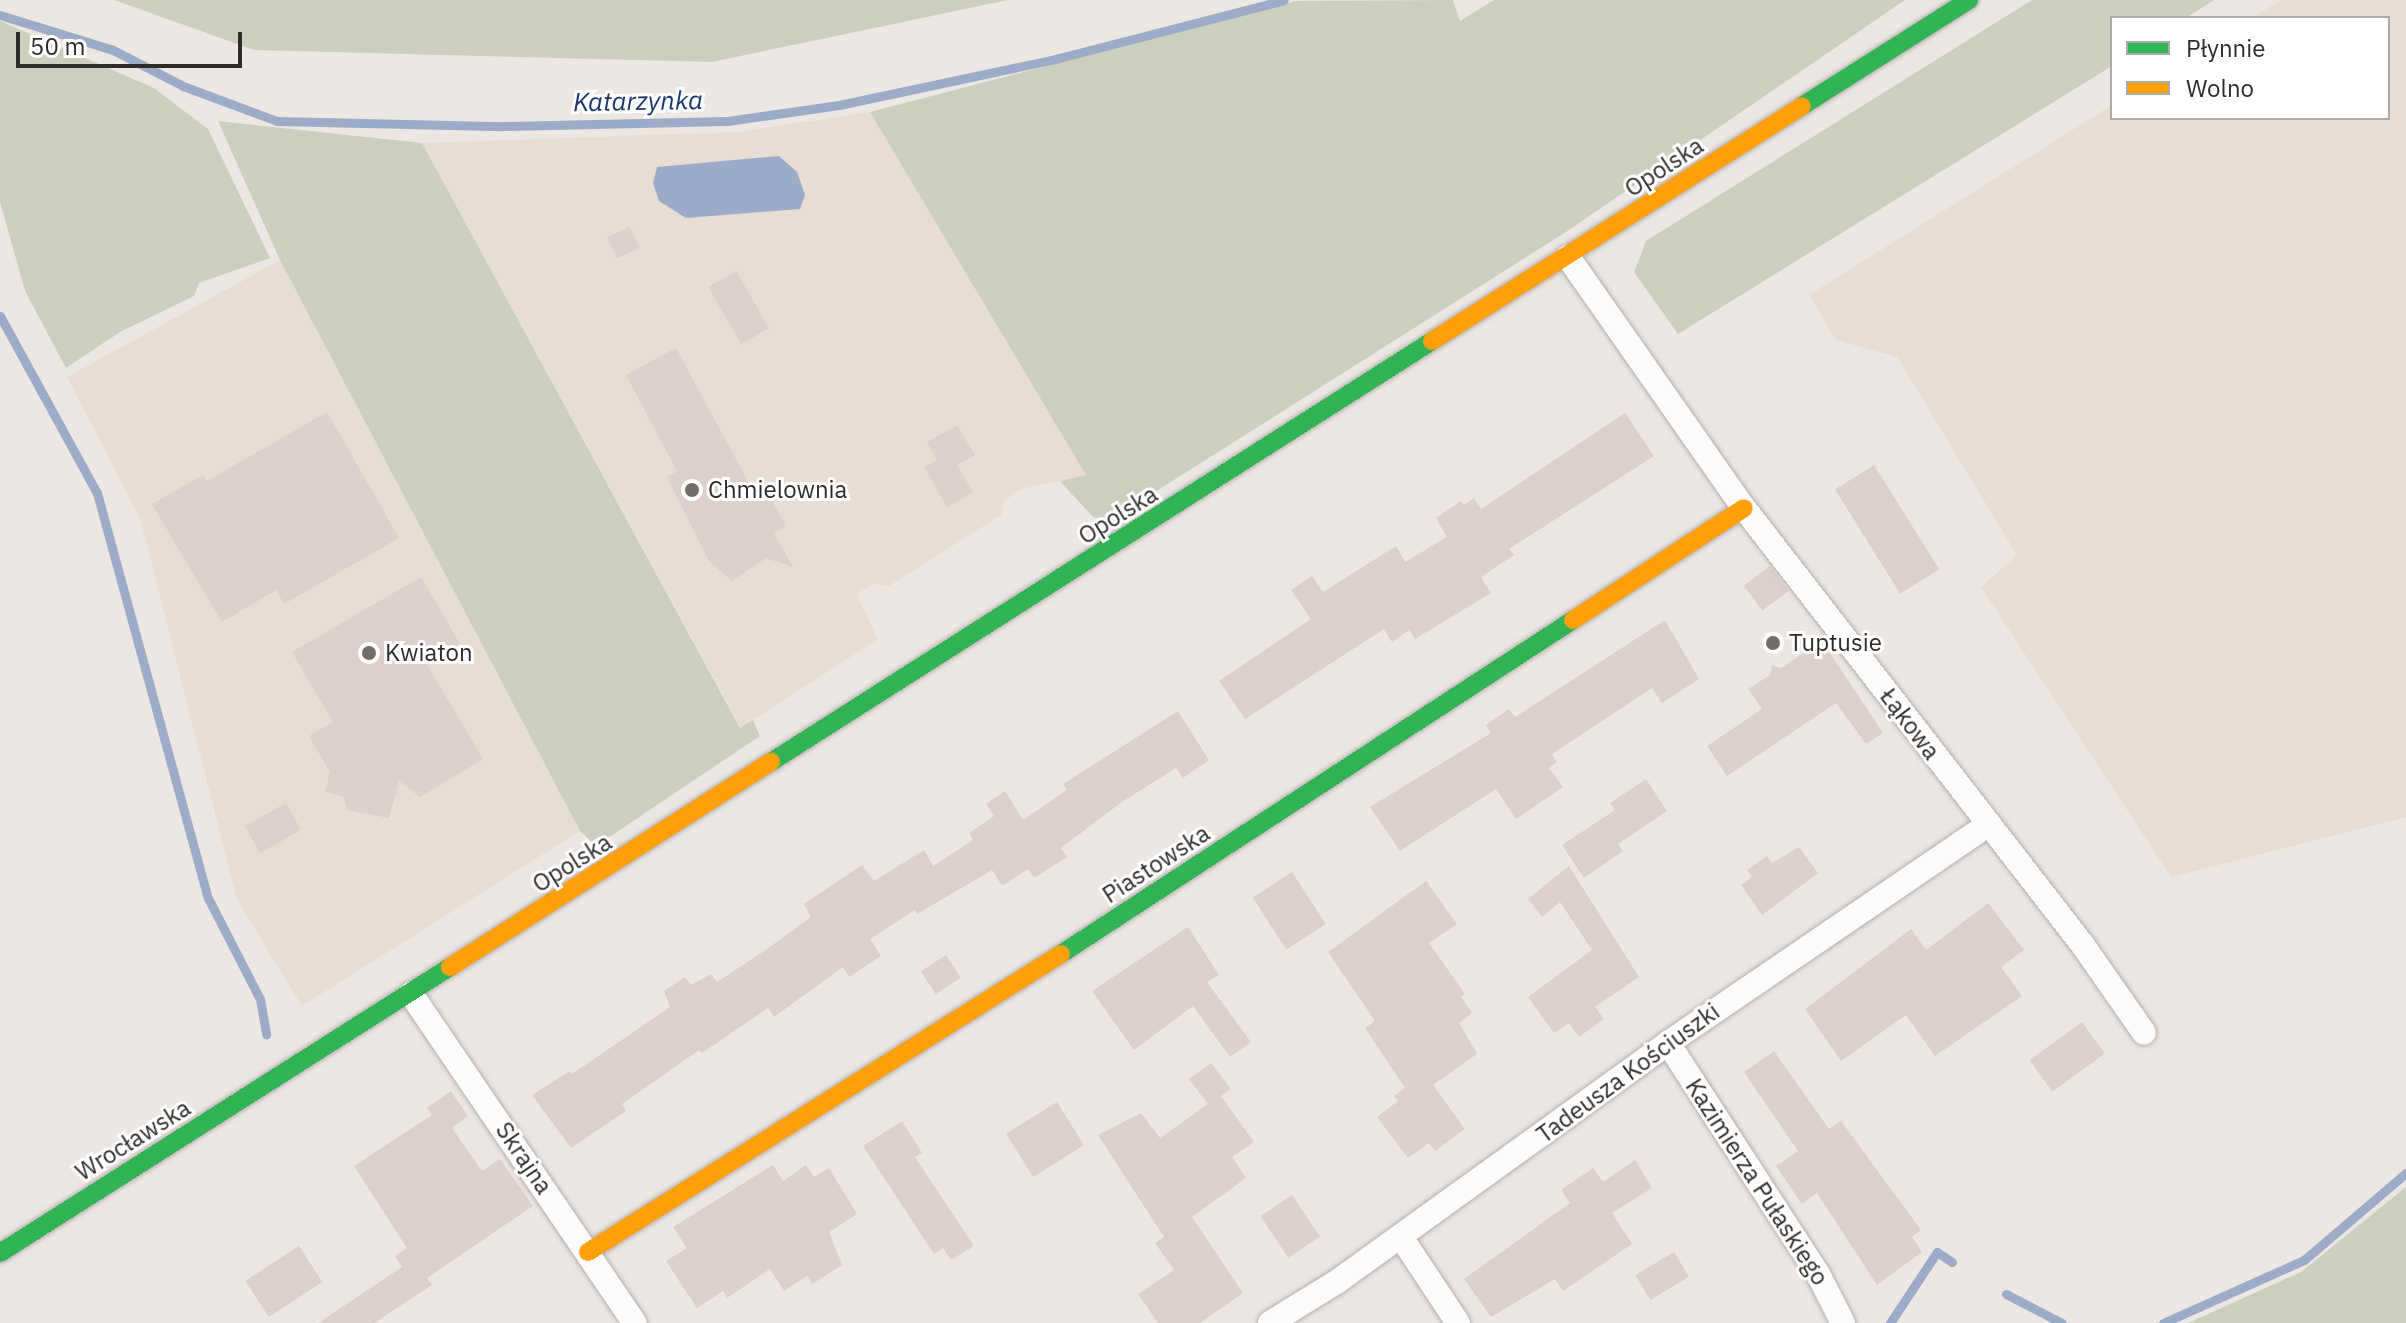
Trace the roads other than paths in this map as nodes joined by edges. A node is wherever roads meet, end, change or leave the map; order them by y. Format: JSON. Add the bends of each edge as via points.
{"nodes":[{"id":1,"x":1969,"y":0,"type":"edge"},
{"id":2,"x":1568,"y":257,"type":"junction"},
{"id":3,"x":1744,"y":508,"type":"junction"},
{"id":4,"x":1987,"y":825,"type":"junction"},
{"id":5,"x":411,"y":994,"type":"junction"},
{"id":6,"x":2144,"y":1033,"type":"dead end"},
{"id":7,"x":1668,"y":1043,"type":"junction"},
{"id":8,"x":292,"y":1069,"type":"joint"},
{"id":9,"x":1401,"y":1237,"type":"junction"},
{"id":10,"x":588,"y":1252,"type":"junction"},
{"id":11,"x":0,"y":1253,"type":"edge"},
{"id":12,"x":635,"y":1323,"type":"edge"},
{"id":13,"x":1270,"y":1323,"type":"edge"},
{"id":14,"x":1458,"y":1323,"type":"edge"},
{"id":15,"x":1843,"y":1323,"type":"edge"}],
"edges":[{"from":1,"to":2,"type":"main road","name":"Opolska"},
{"from":2,"to":3,"type":"street","name":"Łąkowa"},
{"from":2,"to":5,"type":"main road","name":"Opolska"},
{"from":3,"to":4,"type":"street","name":"Łąkowa"},
{"from":3,"to":10,"type":"main road","name":"Piastowska","via":[[903,1058]]},
{"from":4,"to":6,"type":"street","name":"Łąkowa"},
{"from":4,"to":7,"type":"street","name":"Tadeusza Kościuszki"},
{"from":5,"to":8,"type":"main road","name":"Opolska"},
{"from":5,"to":10,"type":"street","name":"Skrajna"},
{"from":7,"to":9,"type":"street","name":"Tadeusza Kościuszki"},
{"from":7,"to":15,"type":"street","name":"Kazimierza Pułaskiego","via":[[1818,1274]]},
{"from":8,"to":11,"type":"main road","name":"Wrocławska"},
{"from":9,"to":13,"type":"street","name":"Tadeusza Kościuszki"},
{"from":9,"to":14,"type":"street"},
{"from":10,"to":12,"type":"street","name":"Skrajna"}]}
